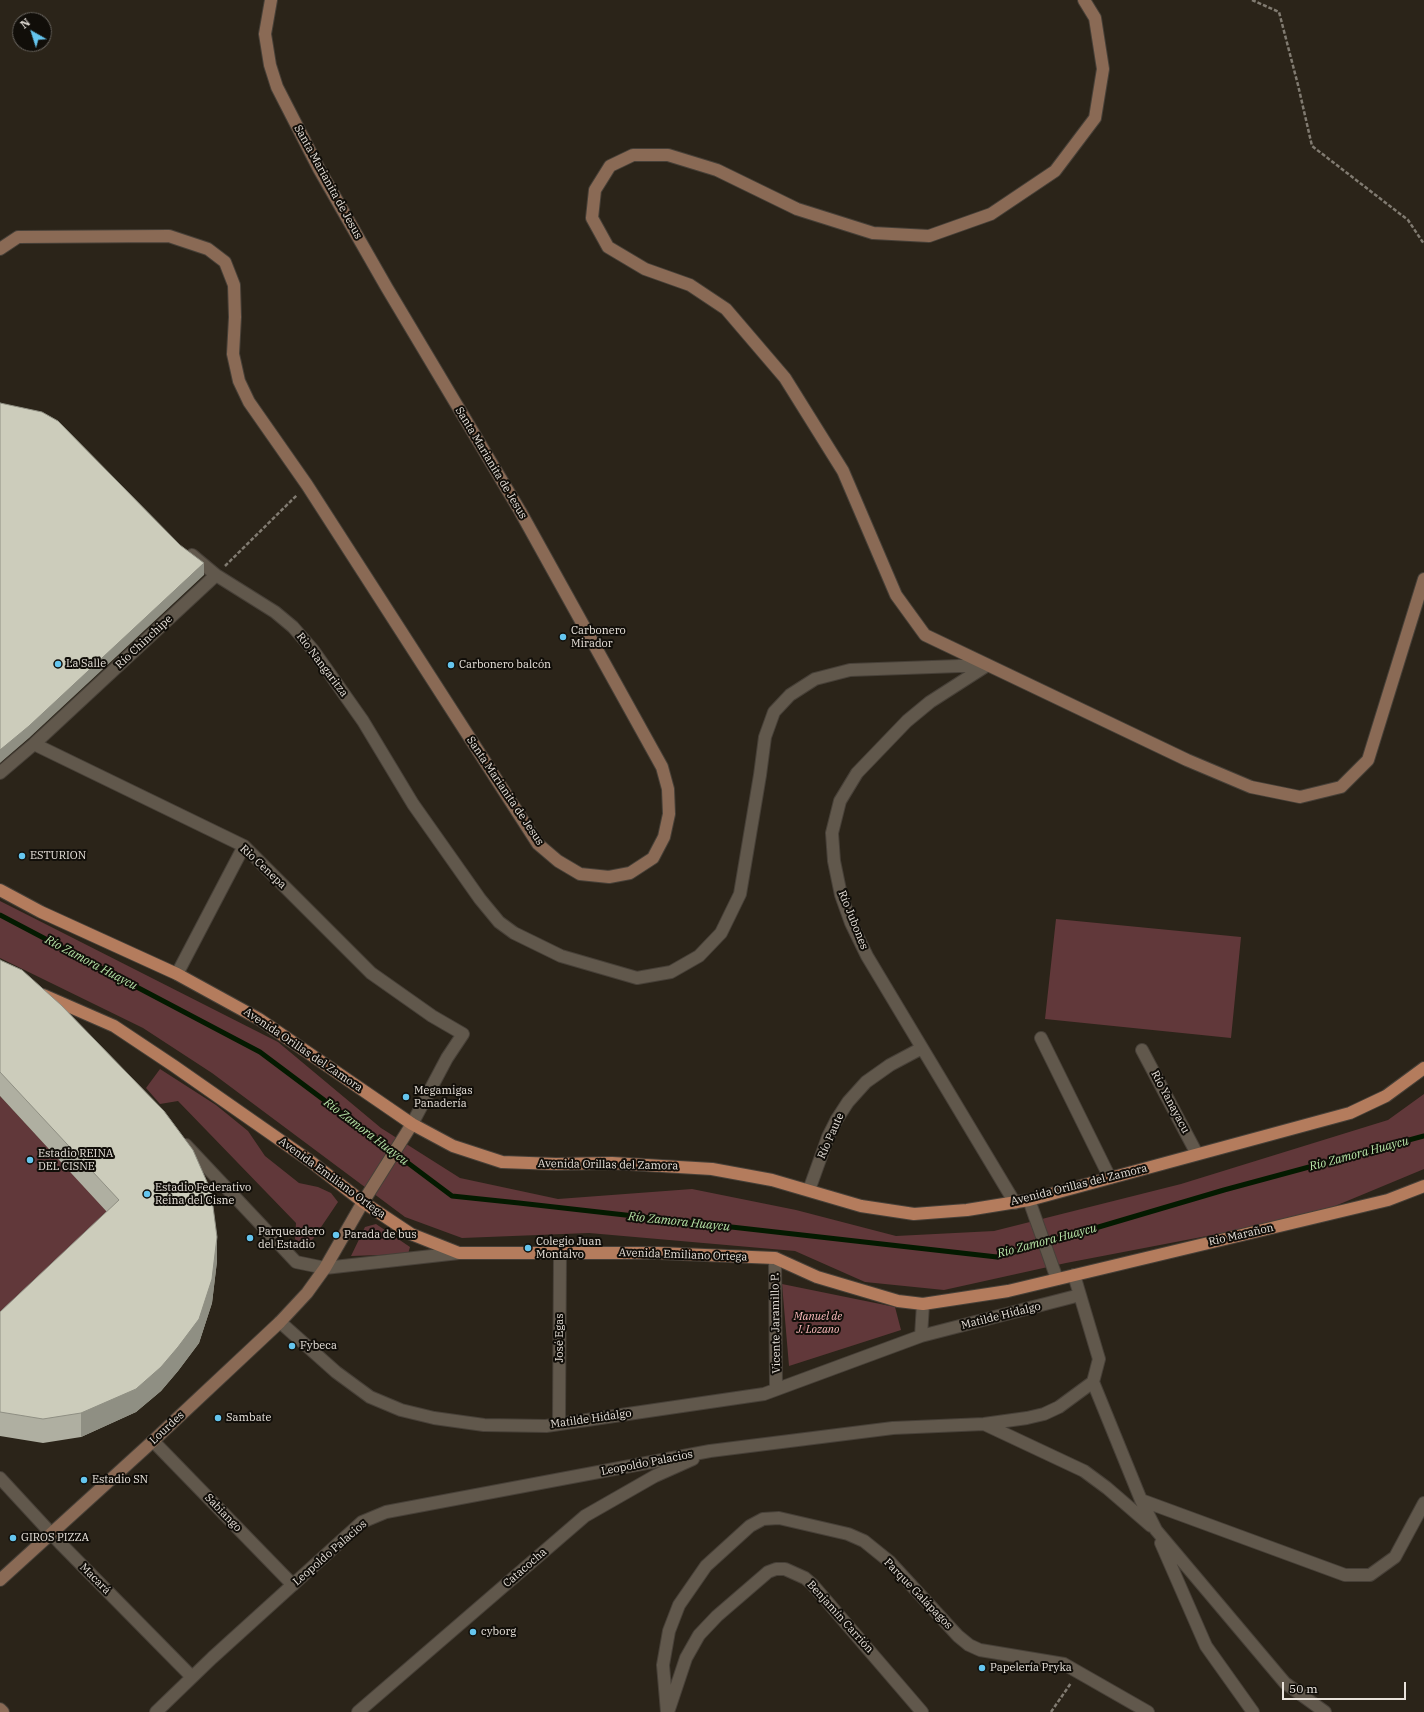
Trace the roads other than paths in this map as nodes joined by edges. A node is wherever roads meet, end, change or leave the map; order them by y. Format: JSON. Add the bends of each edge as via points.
{"nodes":[{"id":1,"x":271,"y":0,"type":"edge"},
{"id":2,"x":1084,"y":0,"type":"edge"},
{"id":3,"x":0,"y":249,"type":"edge"},
{"id":4,"x":182,"y":548,"type":"edge"},
{"id":5,"x":216,"y":574,"type":"junction"},
{"id":6,"x":1424,"y":579,"type":"edge"},
{"id":7,"x":987,"y":665,"type":"junction"},
{"id":8,"x":34,"y":744,"type":"junction"},
{"id":9,"x":0,"y":772,"type":"edge"},
{"id":10,"x":244,"y":846,"type":"junction"},
{"id":11,"x":0,"y":890,"type":"edge"},
{"id":12,"x":177,"y":974,"type":"junction"},
{"id":13,"x":36,"y":992,"type":"joint"},
{"id":14,"x":61,"y":1016,"type":"edge"},
{"id":15,"x":1041,"y":1038,"type":"dead end"},
{"id":16,"x":922,"y":1048,"type":"junction"},
{"id":17,"x":1142,"y":1050,"type":"dead end"},
{"id":18,"x":1424,"y":1068,"type":"edge"},
{"id":19,"x":412,"y":1124,"type":"junction"},
{"id":20,"x":176,"y":1135,"type":"edge"},
{"id":21,"x":1197,"y":1154,"type":"junction"},
{"id":22,"x":1110,"y":1178,"type":"junction"},
{"id":23,"x":1424,"y":1186,"type":"edge"},
{"id":24,"x":809,"y":1190,"type":"junction"},
{"id":25,"x":1029,"y":1200,"type":"junction"},
{"id":26,"x":363,"y":1202,"type":"junction"},
{"id":27,"x":1015,"y":1203,"type":"junction"},
{"id":28,"x":560,"y":1252,"type":"junction"},
{"id":29,"x":458,"y":1253,"type":"junction"},
{"id":30,"x":775,"y":1258,"type":"junction"},
{"id":31,"x":325,"y":1268,"type":"junction"},
{"id":32,"x":1074,"y":1275,"type":"junction"},
{"id":33,"x":1057,"y":1279,"type":"junction"},
{"id":34,"x":1080,"y":1295,"type":"junction"},
{"id":35,"x":923,"y":1304,"type":"junction"},
{"id":36,"x":280,"y":1322,"type":"junction"},
{"id":37,"x":921,"y":1336,"type":"junction"},
{"id":38,"x":1093,"y":1382,"type":"junction"},
{"id":39,"x":776,"y":1388,"type":"junction"},
{"id":40,"x":559,"y":1424,"type":"junction"},
{"id":41,"x":984,"y":1424,"type":"junction"},
{"id":42,"x":153,"y":1442,"type":"junction"},
{"id":43,"x":710,"y":1452,"type":"junction"},
{"id":44,"x":0,"y":1478,"type":"edge"},
{"id":45,"x":1141,"y":1500,"type":"junction"},
{"id":46,"x":1424,"y":1503,"type":"edge"},
{"id":47,"x":1156,"y":1530,"type":"junction"},
{"id":48,"x":50,"y":1534,"type":"junction"},
{"id":49,"x":0,"y":1580,"type":"edge"},
{"id":50,"x":293,"y":1585,"type":"junction"},
{"id":51,"x":192,"y":1677,"type":"junction"},
{"id":52,"x":0,"y":1709,"type":"edge"},
{"id":53,"x":3,"y":1712,"type":"edge"},
{"id":54,"x":156,"y":1712,"type":"edge"},
{"id":55,"x":358,"y":1712,"type":"edge"},
{"id":56,"x":667,"y":1712,"type":"edge"},
{"id":57,"x":922,"y":1712,"type":"edge"},
{"id":58,"x":1148,"y":1712,"type":"edge"},
{"id":59,"x":1253,"y":1712,"type":"edge"},
{"id":60,"x":1325,"y":1712,"type":"edge"}],
"edges":[{"from":1,"to":3,"type":"street","name":"Santa Marianita de Jesus","via":[[265,34],[277,87],[323,175],[520,511],[662,767],[668,789],[669,814],[664,837],[653,858],[630,873],[609,878],[580,874],[558,861],[538,844],[307,485],[249,402],[239,381],[233,354],[236,317],[234,285],[224,262],[208,249],[169,236],[18,237]]},
{"from":2,"to":7,"type":"street","via":[[1095,18],[1103,70],[1095,118],[1055,172],[991,214],[929,236],[873,233],[797,209],[716,170],[668,155],[633,154],[610,166],[595,190],[592,218],[608,247],[645,269],[690,285],[726,309],[785,378],[843,471],[896,594],[925,635]]},
{"from":4,"to":5,"type":"street","name":"Rio Nangaritza"},
{"from":5,"to":7,"type":"street","name":"Rio Nangaritza","via":[[275,612],[314,650],[363,721],[413,804],[499,922],[514,934],[561,956],[637,978],[671,972],[699,956],[721,933],[740,894],[765,737],[774,712],[790,695],[815,679],[850,670]]},
{"from":5,"to":8,"type":"street","name":"Río Chinchipe"},
{"from":6,"to":7,"type":"street","via":[[1368,760],[1341,787],[1300,797],[1251,787],[1187,760]]},
{"from":7,"to":16,"type":"street","name":"Río Jubones","via":[[930,702],[880,748],[857,773],[840,800],[832,833],[834,862],[841,895],[851,923],[867,956]]},
{"from":8,"to":9,"type":"street","name":"Río Chinchipe"},
{"from":8,"to":10,"type":"street","name":"Rio Cenepa"},
{"from":10,"to":12,"type":"street"},
{"from":10,"to":19,"type":"street","name":"Rio Cenepa","via":[[371,973],[432,1016],[463,1034],[447,1058]]},
{"from":11,"to":12,"type":"main road","name":"Avenida Orillas del Zamora","via":[[41,912]]},
{"from":12,"to":19,"type":"main road","name":"Avenida Orillas del Zamora","via":[[259,1019]]},
{"from":13,"to":14,"type":"street","name":"Avenida Emiliano Ortega"},
{"from":13,"to":26,"type":"main road","name":"Avenida Emiliano Ortega","via":[[114,1026],[310,1161]]},
{"from":15,"to":22,"type":"street"},
{"from":16,"to":24,"type":"street","name":"Río Paute","via":[[866,1082],[848,1102],[828,1137]]},
{"from":16,"to":27,"type":"street","name":"Río Jubones"},
{"from":17,"to":21,"type":"street","name":"Río Yanayacu"},
{"from":18,"to":21,"type":"main road","name":"Avenida Orillas del Zamora","via":[[1386,1096],[1350,1113]]},
{"from":19,"to":24,"type":"main road","name":"Avenida Orillas del Zamora","via":[[453,1146],[502,1162],[612,1163],[712,1169]]},
{"from":19,"to":26,"type":"street","name":"Lourdes"},
{"from":20,"to":31,"type":"street","via":[[296,1262]]},
{"from":21,"to":22,"type":"main road","name":"Avenida Orillas del Zamora"},
{"from":22,"to":25,"type":"main road","name":"Avenida Orillas del Zamora"},
{"from":23,"to":32,"type":"main road","name":"Rio Marañon","via":[[1388,1200]]},
{"from":24,"to":27,"type":"main road","name":"Avenida Orillas del Zamora","via":[[861,1206],[914,1214]]},
{"from":25,"to":27,"type":"main road","name":"Avenida Orillas del Zamora"},
{"from":25,"to":33,"type":"street"},
{"from":26,"to":29,"type":"main road","name":"Avenida Emiliano Ortega","via":[[411,1234]]},
{"from":26,"to":31,"type":"street","name":"Lourdes"},
{"from":28,"to":29,"type":"main road","name":"Avenida Emiliano Ortega"},
{"from":28,"to":30,"type":"main road","name":"Avenida Emiliano Ortega","via":[[658,1252]]},
{"from":28,"to":40,"type":"street","name":"José Egas"},
{"from":29,"to":31,"type":"street"},
{"from":30,"to":35,"type":"main road","name":"Avenida Emiliano Ortega","via":[[818,1277],[898,1301]]},
{"from":30,"to":39,"type":"street","name":"Vicente Jaramillo P."},
{"from":31,"to":36,"type":"street","name":"Lourdes","via":[[307,1293]]},
{"from":32,"to":33,"type":"main road","name":"Rio Marañon"},
{"from":32,"to":34,"type":"street"},
{"from":33,"to":35,"type":"main road","name":"Avenida Emiliano Ortega","via":[[1008,1291]]},
{"from":34,"to":37,"type":"street","name":"Matilde Hidalgo"},
{"from":34,"to":38,"type":"street","via":[[1099,1359]]},
{"from":35,"to":37,"type":"street"},
{"from":36,"to":40,"type":"street","name":"Matilde Hidalgo","via":[[336,1372],[370,1397],[401,1410],[434,1418],[484,1425]]},
{"from":36,"to":42,"type":"street","name":"Lourdes"},
{"from":37,"to":39,"type":"street","name":"Matilde Hidalgo"},
{"from":38,"to":41,"type":"street","name":"Leopoldo Palacios","via":[[1059,1407],[1044,1414]]},
{"from":38,"to":45,"type":"street"},
{"from":39,"to":40,"type":"street","name":"Matilde Hidalgo","via":[[764,1394]]},
{"from":41,"to":43,"type":"street","name":"Leopoldo Palacios","via":[[893,1428]]},
{"from":41,"to":47,"type":"street","via":[[1084,1471]]},
{"from":42,"to":48,"type":"street","name":"Lourdes"},
{"from":42,"to":50,"type":"street","name":"Sabiango"},
{"from":43,"to":50,"type":"street","name":"Leopoldo Palacios","via":[[386,1512],[362,1522]]},
{"from":43,"to":55,"type":"street","name":"Catacocha","via":[[655,1476],[585,1516]]},
{"from":44,"to":48,"type":"street","name":"Macará"},
{"from":45,"to":46,"type":"street","via":[[1344,1575],[1370,1575],[1395,1557]]},
{"from":45,"to":47,"type":"street"},
{"from":47,"to":59,"type":"street","via":[[1206,1646]]},
{"from":47,"to":60,"type":"street","via":[[1285,1683]]},
{"from":48,"to":49,"type":"street","name":"Lourdes"},
{"from":48,"to":51,"type":"street","name":"Macará"},
{"from":50,"to":51,"type":"street","name":"Leopoldo Palacios"},
{"from":51,"to":54,"type":"street","name":"Leopoldo Palacios"},
{"from":52,"to":53,"type":"street"},
{"from":56,"to":57,"type":"street","name":"Benjamín Carrión","via":[[686,1658],[699,1636],[768,1572],[776,1569],[785,1569],[812,1584]]},
{"from":56,"to":58,"type":"street","name":"Parque Galápagos","via":[[663,1665],[669,1631],[679,1605],[706,1566],[750,1526],[763,1519],[779,1518],[848,1534],[864,1541],[890,1562],[969,1645],[980,1650],[1059,1663],[1078,1671]]}]}
